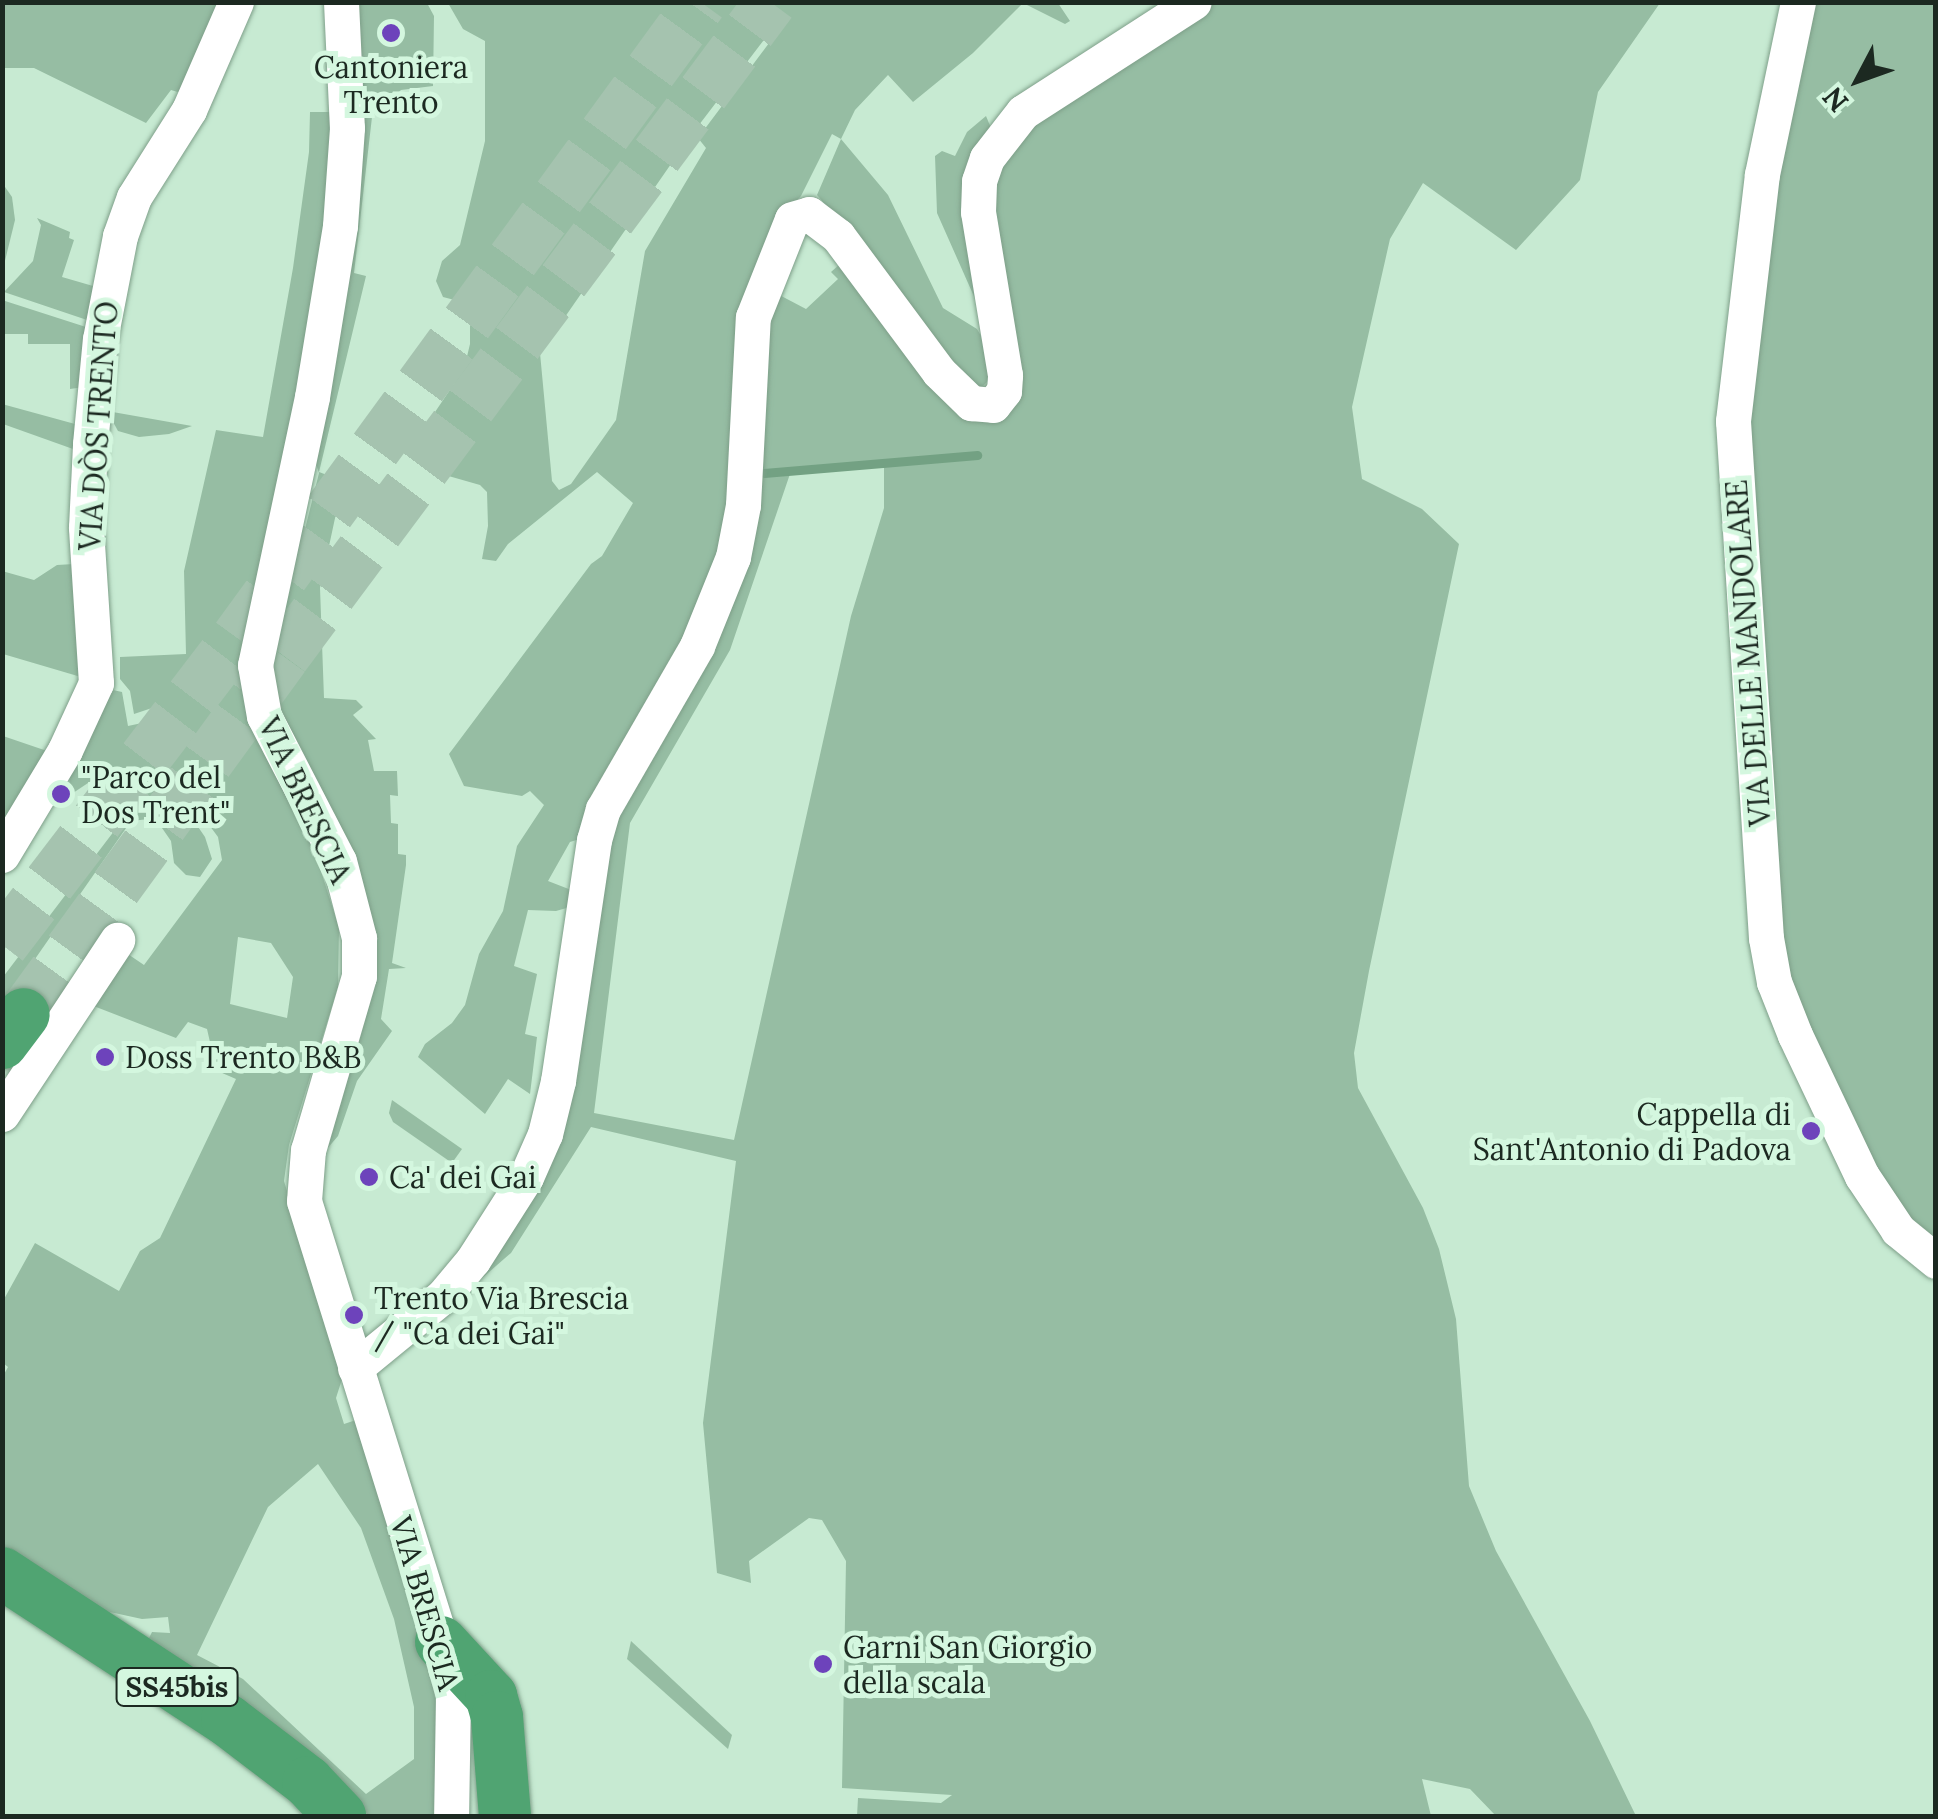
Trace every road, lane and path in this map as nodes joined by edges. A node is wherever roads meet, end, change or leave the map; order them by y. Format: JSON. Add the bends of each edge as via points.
{"nodes":[{"id":1,"x":236,"y":2,"type":"edge"},
{"id":2,"x":341,"y":2,"type":"edge"},
{"id":3,"x":1194,"y":2,"type":"edge"},
{"id":4,"x":1798,"y":2,"type":"edge"},
{"id":5,"x":2,"y":855,"type":"edge"},
{"id":6,"x":117,"y":940,"type":"dead end"},
{"id":7,"x":2,"y":1114,"type":"edge"},
{"id":8,"x":1936,"y":1261,"type":"edge"},
{"id":9,"x":355,"y":1368,"type":"junction"},
{"id":10,"x":2,"y":1573,"type":"edge"},
{"id":11,"x":2,"y":1616,"type":"edge"},
{"id":12,"x":442,"y":1642,"type":"junction"},
{"id":13,"x":291,"y":1816,"type":"edge"},
{"id":14,"x":340,"y":1816,"type":"edge"},
{"id":15,"x":452,"y":1816,"type":"edge"},
{"id":16,"x":505,"y":1816,"type":"edge"}],
"edges":[{"from":1,"to":5,"type":"street","name":"VIA DÒS TRENTO","via":[[189,110],[134,197],[120,236],[100,339],[90,444],[86,538],[96,683]]},
{"from":2,"to":9,"type":"street","name":"VIA BRESCIA","via":[[347,128],[340,226],[255,666],[264,716],[339,861],[360,938],[351,1008],[303,1176],[304,1201]]},
{"from":3,"to":9,"type":"street","via":[[1023,112],[987,158],[978,212],[1005,374],[1004,391],[993,405],[971,403],[939,372],[838,236],[809,214],[792,219],[752,317],[743,505],[733,557],[697,646],[603,809],[544,1134],[526,1177],[473,1260],[442,1296]]},
{"from":4,"to":8,"type":"street","name":"VIA DELLE MANDOLARE","via":[[1762,174],[1734,420],[1766,938],[1795,1035],[1862,1176],[1898,1230]]},
{"from":6,"to":7,"type":"street"},
{"from":9,"to":12,"type":"street","name":"VIA BRESCIA"},
{"from":10,"to":14,"type":"highway","number":"SS45bis","via":[[227,1720],[308,1782]]},
{"from":11,"to":13,"type":"highway","number":"SS45bis","via":[[210,1752]]},
{"from":12,"to":15,"type":"street","name":"VIA BRESCIA","via":[[452,1696]]},
{"from":12,"to":16,"type":"highway","via":[[490,1696],[498,1718]]}]}
